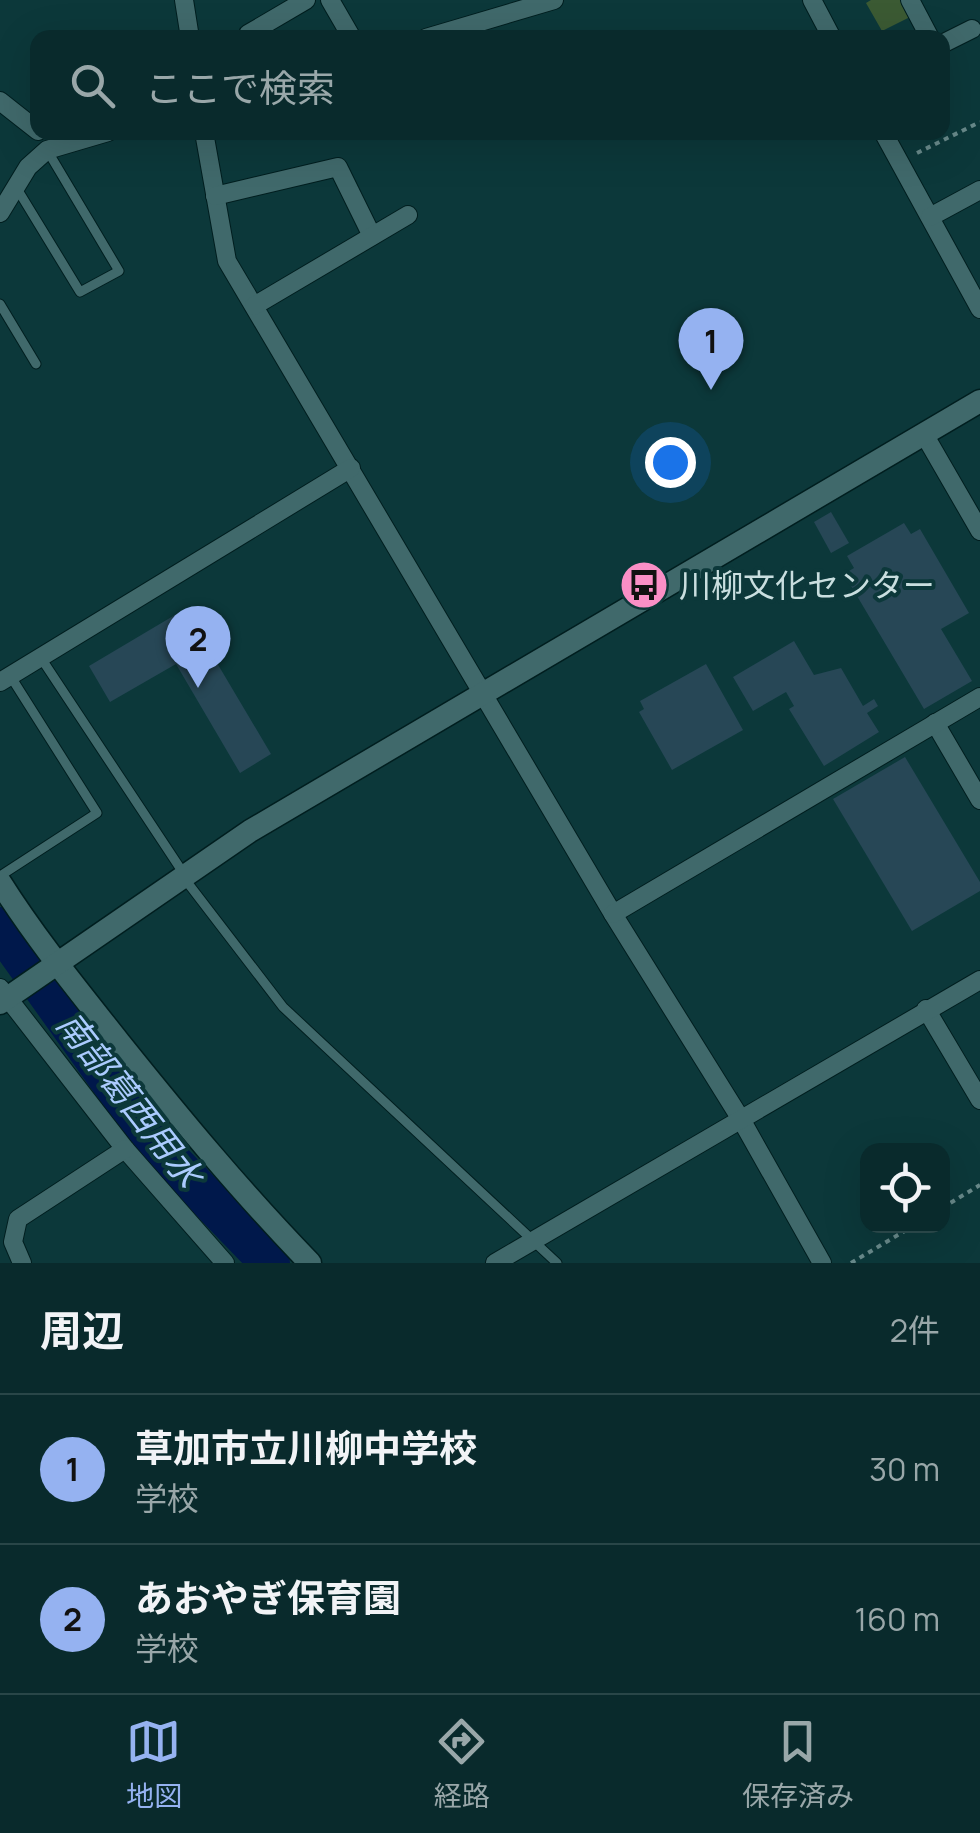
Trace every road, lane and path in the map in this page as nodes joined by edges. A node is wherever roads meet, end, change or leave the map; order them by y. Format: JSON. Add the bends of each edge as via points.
{"nodes":[{"id":1,"x":184,"y":0,"type":"edge"},
{"id":2,"x":306,"y":0,"type":"edge"},
{"id":3,"x":330,"y":0,"type":"edge"},
{"id":4,"x":554,"y":0,"type":"edge"},
{"id":5,"x":812,"y":0,"type":"edge"},
{"id":6,"x":910,"y":0,"type":"edge"},
{"id":7,"x":520,"y":5,"type":"edge"},
{"id":8,"x":972,"y":29,"type":"dead end"},
{"id":9,"x":189,"y":30,"type":"edge"},
{"id":10,"x":255,"y":30,"type":"edge"},
{"id":11,"x":347,"y":30,"type":"edge"},
{"id":12,"x":449,"y":30,"type":"edge"},
{"id":13,"x":828,"y":30,"type":"edge"},
{"id":14,"x":926,"y":30,"type":"edge"},
{"id":15,"x":950,"y":40,"type":"edge"},
{"id":16,"x":0,"y":101,"type":"edge"},
{"id":17,"x":980,"y":122,"type":"edge"},
{"id":18,"x":30,"y":127,"type":"edge"},
{"id":19,"x":950,"y":136,"type":"edge"},
{"id":20,"x":45,"y":140,"type":"edge"},
{"id":21,"x":205,"y":140,"type":"edge"},
{"id":22,"x":887,"y":140,"type":"edge"},
{"id":23,"x":943,"y":140,"type":"edge"},
{"id":24,"x":899,"y":161,"type":"junction"},
{"id":25,"x":16,"y":186,"type":"junction"},
{"id":26,"x":980,"y":190,"type":"edge"},
{"id":27,"x":215,"y":196,"type":"junction"},
{"id":28,"x":0,"y":214,"type":"edge"},
{"id":29,"x":408,"y":215,"type":"dead end"},
{"id":30,"x":930,"y":217,"type":"junction"},
{"id":31,"x":372,"y":236,"type":"junction"},
{"id":32,"x":0,"y":304,"type":"edge"},
{"id":33,"x":254,"y":306,"type":"junction"},
{"id":34,"x":980,"y":310,"type":"edge"},
{"id":35,"x":36,"y":364,"type":"dead end"},
{"id":36,"x":980,"y":401,"type":"edge"},
{"id":37,"x":924,"y":434,"type":"junction"},
{"id":38,"x":351,"y":468,"type":"junction"},
{"id":39,"x":980,"y":531,"type":"edge"},
{"id":40,"x":39,"y":655,"type":"junction"},
{"id":41,"x":6,"y":679,"type":"edge"},
{"id":42,"x":482,"y":692,"type":"junction"},
{"id":43,"x":980,"y":697,"type":"edge"},
{"id":44,"x":935,"y":723,"type":"junction"},
{"id":45,"x":980,"y":800,"type":"edge"},
{"id":46,"x":184,"y":876,"type":"junction"},
{"id":47,"x":0,"y":879,"type":"edge"},
{"id":48,"x":614,"y":914,"type":"junction"},
{"id":49,"x":51,"y":967,"type":"junction"},
{"id":50,"x":975,"y":983,"type":"edge"},
{"id":51,"x":5,"y":996,"type":"edge"},
{"id":52,"x":980,"y":1005,"type":"edge"},
{"id":53,"x":926,"y":1009,"type":"junction"},
{"id":54,"x":980,"y":1100,"type":"edge"},
{"id":55,"x":742,"y":1121,"type":"junction"},
{"id":56,"x":125,"y":1149,"type":"junction"},
{"id":57,"x":980,"y":1185,"type":"edge"},
{"id":58,"x":950,"y":1203,"type":"edge"},
{"id":59,"x":901,"y":1233,"type":"edge"},
{"id":60,"x":535,"y":1241,"type":"junction"},
{"id":61,"x":22,"y":1263,"type":"edge"},
{"id":62,"x":225,"y":1263,"type":"edge"},
{"id":63,"x":310,"y":1263,"type":"edge"},
{"id":64,"x":495,"y":1263,"type":"edge"},
{"id":65,"x":557,"y":1263,"type":"edge"},
{"id":66,"x":822,"y":1263,"type":"edge"},
{"id":67,"x":851,"y":1263,"type":"edge"}],
"edges":[{"from":1,"to":9,"type":"street"},
{"from":2,"to":10,"type":"street"},
{"from":3,"to":11,"type":"street"},
{"from":4,"to":7,"type":"street"},
{"from":5,"to":13,"type":"street"},
{"from":6,"to":14,"type":"street"},
{"from":7,"to":12,"type":"street"},
{"from":8,"to":15,"type":"street"},
{"from":16,"to":18,"type":"street"},
{"from":17,"to":19,"type":"path"},
{"from":20,"to":25,"type":"street"},
{"from":20,"to":25,"type":"lane","via":[[119,271],[80,292]]},
{"from":21,"to":27,"type":"street"},
{"from":22,"to":24,"type":"street"},
{"from":23,"to":24,"type":"path"},
{"from":24,"to":30,"type":"street"},
{"from":25,"to":28,"type":"street"},
{"from":26,"to":30,"type":"street"},
{"from":27,"to":31,"type":"street","via":[[338,167]]},
{"from":27,"to":33,"type":"street","via":[[226,261]]},
{"from":29,"to":31,"type":"street"},
{"from":30,"to":34,"type":"street"},
{"from":31,"to":33,"type":"street"},
{"from":32,"to":35,"type":"lane"},
{"from":33,"to":38,"type":"street"},
{"from":36,"to":37,"type":"street"},
{"from":37,"to":39,"type":"street"},
{"from":37,"to":42,"type":"street"},
{"from":38,"to":40,"type":"street"},
{"from":38,"to":42,"type":"street"},
{"from":40,"to":41,"type":"street"},
{"from":40,"to":46,"type":"lane"},
{"from":41,"to":47,"type":"lane","via":[[98,814]]},
{"from":42,"to":46,"type":"street"},
{"from":42,"to":48,"type":"street"},
{"from":43,"to":44,"type":"street"},
{"from":44,"to":45,"type":"street"},
{"from":44,"to":48,"type":"street"},
{"from":46,"to":49,"type":"street"},
{"from":46,"to":60,"type":"lane","via":[[284,1007]]},
{"from":47,"to":49,"type":"street"},
{"from":48,"to":55,"type":"street"},
{"from":49,"to":51,"type":"street"},
{"from":49,"to":63,"type":"street"},
{"from":50,"to":52,"type":"street"},
{"from":50,"to":53,"type":"street"},
{"from":51,"to":56,"type":"street"},
{"from":53,"to":54,"type":"street"},
{"from":53,"to":55,"type":"street"},
{"from":55,"to":60,"type":"street"},
{"from":55,"to":66,"type":"street"},
{"from":56,"to":61,"type":"street","via":[[18,1219],[12,1242]]},
{"from":56,"to":62,"type":"street"},
{"from":57,"to":58,"type":"path"},
{"from":59,"to":67,"type":"path"},
{"from":60,"to":64,"type":"street"},
{"from":60,"to":65,"type":"lane"}]}
